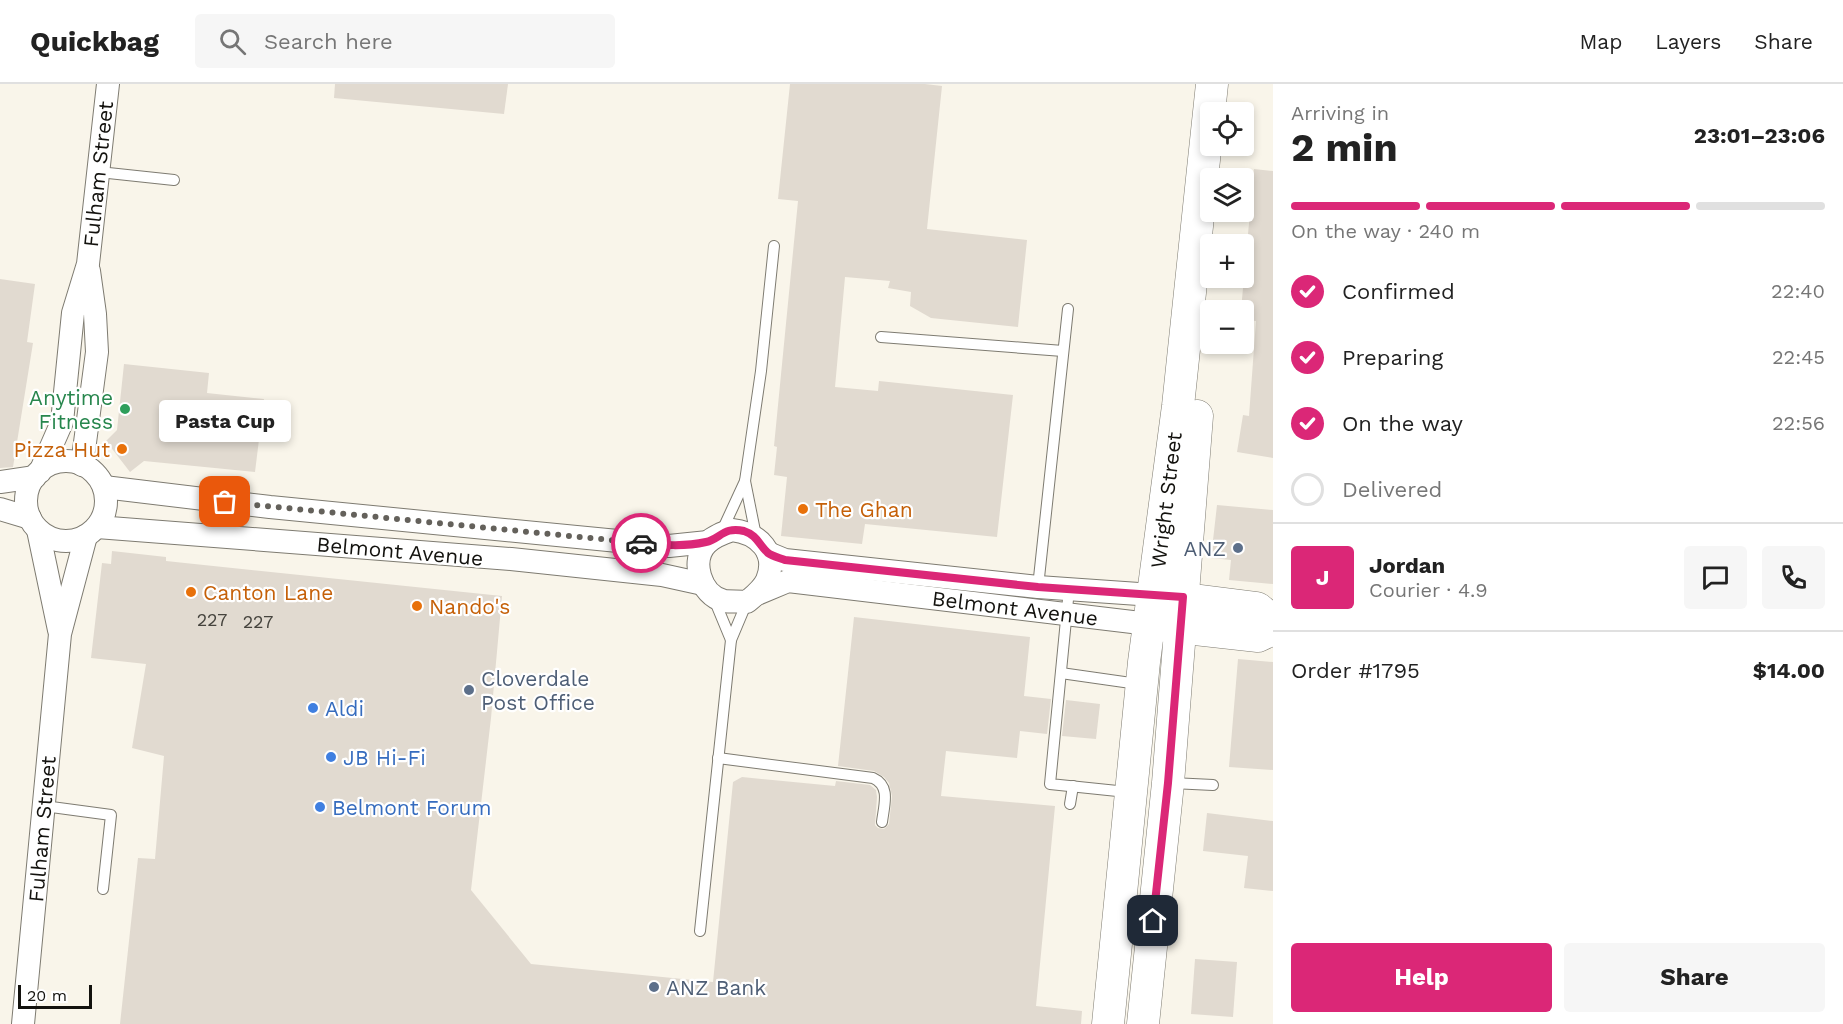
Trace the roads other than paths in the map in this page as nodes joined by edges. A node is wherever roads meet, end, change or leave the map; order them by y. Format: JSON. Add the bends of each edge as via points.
{"nodes":[{"id":1,"x":108,"y":84,"type":"edge"},
{"id":2,"x":1212,"y":84,"type":"edge"},
{"id":3,"x":1231,"y":84,"type":"edge"},
{"id":4,"x":1229,"y":102,"type":"edge"},
{"id":5,"x":99,"y":171,"type":"junction"},
{"id":6,"x":174,"y":180,"type":"dead end"},
{"id":7,"x":774,"y":246,"type":"dead end"},
{"id":8,"x":88,"y":264,"type":"junction"},
{"id":9,"x":1210,"y":288,"type":"edge"},
{"id":10,"x":1068,"y":309,"type":"dead end"},
{"id":11,"x":881,"y":337,"type":"dead end"},
{"id":12,"x":1062,"y":351,"type":"junction"},
{"id":13,"x":82,"y":465,"type":"junction"},
{"id":14,"x":37,"y":474,"type":"junction"},
{"id":15,"x":745,"y":481,"type":"junction"},
{"id":16,"x":0,"y":482,"type":"edge"},
{"id":17,"x":104,"y":487,"type":"junction"},
{"id":18,"x":0,"y":509,"type":"edge"},
{"id":19,"x":34,"y":524,"type":"junction"},
{"id":20,"x":92,"y":531,"type":"junction"},
{"id":21,"x":714,"y":538,"type":"junction"},
{"id":22,"x":762,"y":546,"type":"junction"},
{"id":23,"x":1038,"y":587,"type":"junction"},
{"id":24,"x":707,"y":589,"type":"junction"},
{"id":25,"x":1069,"y":589,"type":"junction"},
{"id":26,"x":752,"y":598,"type":"junction"},
{"id":27,"x":1166,"y":611,"type":"junction"},
{"id":28,"x":1067,"y":615,"type":"junction"},
{"id":29,"x":1273,"y":621,"type":"edge"},
{"id":30,"x":1273,"y":629,"type":"edge"},
{"id":31,"x":60,"y":634,"type":"junction"},
{"id":32,"x":731,"y":640,"type":"junction"},
{"id":33,"x":1061,"y":673,"type":"junction"},
{"id":34,"x":1141,"y":685,"type":"junction"},
{"id":35,"x":718,"y":758,"type":"junction"},
{"id":36,"x":1168,"y":783,"type":"junction"},
{"id":37,"x":1213,"y":785,"type":"dead end"},
{"id":38,"x":1072,"y":786,"type":"junction"},
{"id":39,"x":1131,"y":793,"type":"junction"},
{"id":40,"x":1071,"y":804,"type":"dead end"},
{"id":41,"x":44,"y":806,"type":"junction"},
{"id":42,"x":882,"y":822,"type":"dead end"},
{"id":43,"x":103,"y":889,"type":"dead end"},
{"id":44,"x":700,"y":931,"type":"dead end"},
{"id":45,"x":22,"y":1024,"type":"edge"},
{"id":46,"x":1108,"y":1024,"type":"edge"},
{"id":47,"x":1143,"y":1024,"type":"edge"}],
"edges":[{"from":1,"to":5,"type":"street","name":"Fulham Street"},
{"from":2,"to":27,"type":"street","name":"Wright Street","via":[[1178,406]]},
{"from":3,"to":4,"type":"street"},
{"from":5,"to":6,"type":"lane"},
{"from":5,"to":8,"type":"street","name":"Fulham Street"},
{"from":7,"to":15,"type":"lane"},
{"from":8,"to":13,"type":"street","name":"Fulham Street","via":[[97,352]]},
{"from":8,"to":14,"type":"street","name":"Fulham Street","via":[[73,313],[62,422]]},
{"from":9,"to":27,"type":"street","name":"Wright Street","via":[[1195,433]]},
{"from":10,"to":12,"type":"lane"},
{"from":11,"to":12,"type":"lane"},
{"from":12,"to":23,"type":"lane"},
{"from":13,"to":14,"type":"street","via":[[60,462]]},
{"from":13,"to":17,"type":"street"},
{"from":14,"to":16,"type":"street"},
{"from":14,"to":19,"type":"street","via":[[27,496]]},
{"from":15,"to":21,"type":"lane"},
{"from":15,"to":22,"type":"lane"},
{"from":17,"to":20,"type":"street","via":[[103,514]]},
{"from":17,"to":21,"type":"street","name":"Belmont Avenue","via":[[657,545]]},
{"from":18,"to":19,"type":"street","name":"Belmont Avenue"},
{"from":19,"to":20,"type":"street","name":"Belmont Avenue","via":[[48,537],[61,541],[74,540]]},
{"from":19,"to":31,"type":"street","name":"Fulham Street"},
{"from":20,"to":24,"type":"street","name":"Belmont Avenue","via":[[511,560],[662,575]]},
{"from":20,"to":31,"type":"street","name":"Fulham Street"},
{"from":21,"to":22,"type":"street","name":"Belmont Avenue","via":[[732,530],[746,532]]},
{"from":21,"to":24,"type":"street","via":[[698,561],[698,572]]},
{"from":22,"to":23,"type":"street","name":"Belmont Avenue","via":[[785,560]]},
{"from":22,"to":26,"type":"street","via":[[770,569],[766,582]]},
{"from":23,"to":25,"type":"street","name":"Belmont Avenue"},
{"from":24,"to":26,"type":"street","name":"Belmont Avenue","via":[[723,600]]},
{"from":24,"to":32,"type":"lane"},
{"from":25,"to":27,"type":"street","name":"Belmont Avenue"},
{"from":25,"to":28,"type":"lane"},
{"from":26,"to":28,"type":"street","name":"Belmont Avenue","via":[[788,581]]},
{"from":26,"to":32,"type":"lane"},
{"from":27,"to":28,"type":"street","name":"Belmont Avenue"},
{"from":27,"to":29,"type":"street","name":"Belmont Avenue","via":[[1257,608]]},
{"from":27,"to":30,"type":"street","name":"Belmont Avenue","via":[[1258,636]]},
{"from":27,"to":34,"type":"street","name":"Wright Street"},
{"from":27,"to":36,"type":"street","name":"Wright Street"},
{"from":28,"to":33,"type":"lane"},
{"from":31,"to":41,"type":"street","name":"Fulham Street"},
{"from":32,"to":35,"type":"lane"},
{"from":33,"to":34,"type":"lane"},
{"from":33,"to":38,"type":"lane","via":[[1050,784]]},
{"from":34,"to":39,"type":"street","name":"Wright Street"},
{"from":35,"to":42,"type":"lane","via":[[873,778],[884,786]]},
{"from":35,"to":44,"type":"lane"},
{"from":36,"to":37,"type":"lane"},
{"from":36,"to":47,"type":"street","name":"Wright Street"},
{"from":38,"to":39,"type":"lane"},
{"from":38,"to":40,"type":"lane"},
{"from":39,"to":46,"type":"street","name":"Wright Street"},
{"from":41,"to":43,"type":"lane","via":[[111,815]]},
{"from":41,"to":45,"type":"street","name":"Fulham Street"}]}
